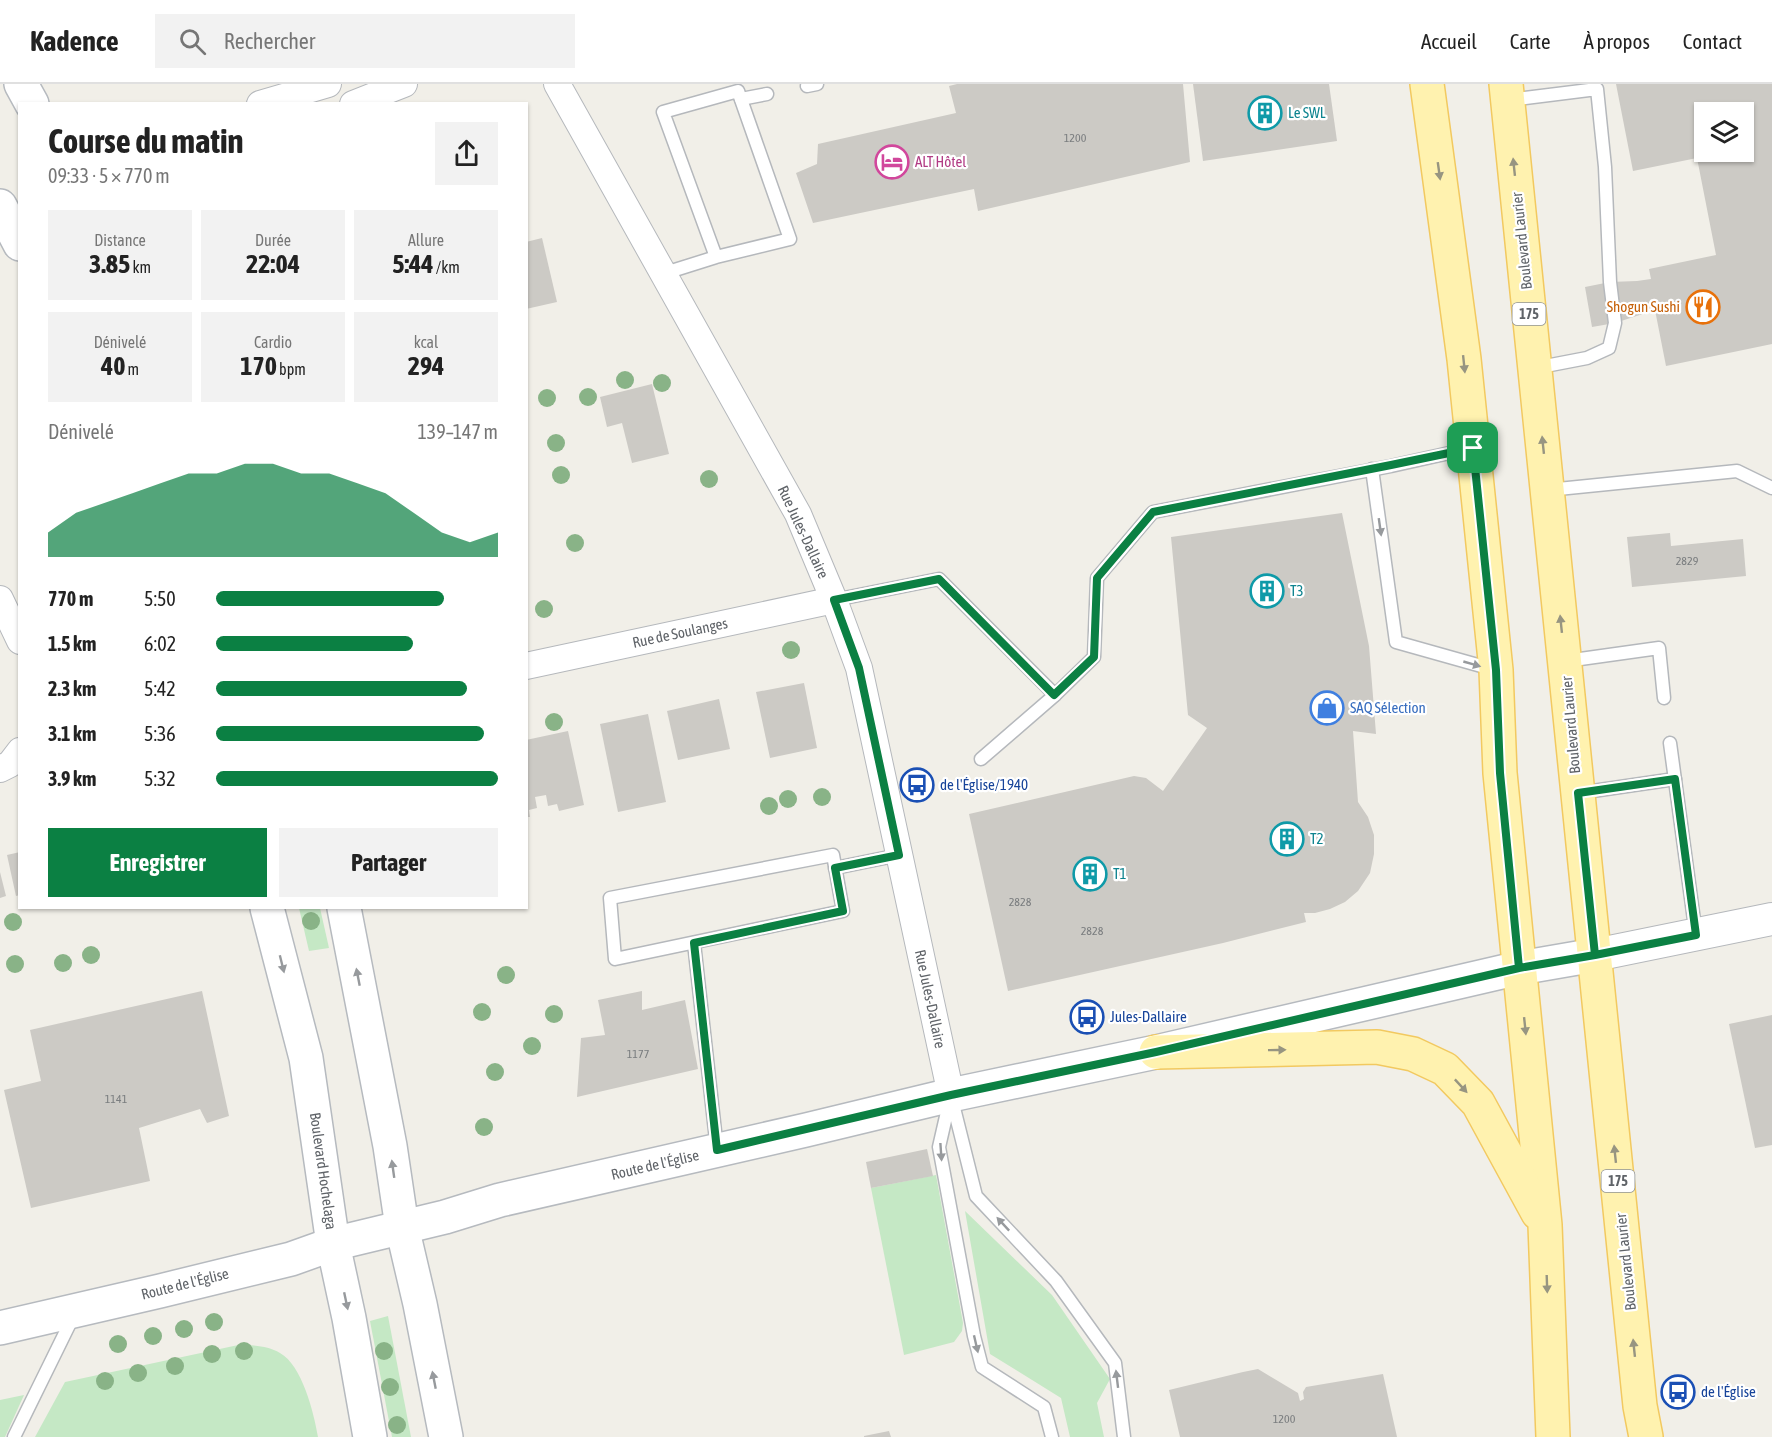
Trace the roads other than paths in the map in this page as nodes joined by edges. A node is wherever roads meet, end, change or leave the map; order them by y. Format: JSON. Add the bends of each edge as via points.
{"nodes":[{"id":1,"x":21,"y":84,"type":"edge"},
{"id":2,"x":328,"y":84,"type":"edge"},
{"id":3,"x":365,"y":84,"type":"edge"},
{"id":4,"x":557,"y":84,"type":"edge"},
{"id":5,"x":1427,"y":84,"type":"edge"},
{"id":6,"x":399,"y":85,"type":"edge"},
{"id":7,"x":1597,"y":86,"type":"edge"},
{"id":8,"x":1507,"y":92,"type":"edge"},
{"id":9,"x":767,"y":94,"type":"dead end"},
{"id":10,"x":741,"y":99,"type":"junction"},
{"id":11,"x":31,"y":102,"type":"edge"},
{"id":12,"x":267,"y":102,"type":"edge"},
{"id":13,"x":358,"y":102,"type":"edge"},
{"id":14,"x":716,"y":257,"type":"junction"},
{"id":15,"x":662,"y":274,"type":"junction"},
{"id":16,"x":1535,"y":368,"type":"junction"},
{"id":17,"x":1473,"y":448,"type":"junction"},
{"id":18,"x":1372,"y":469,"type":"junction"},
{"id":19,"x":1772,"y":488,"type":"edge"},
{"id":20,"x":1548,"y":490,"type":"junction"},
{"id":21,"x":0,"y":598,"type":"edge"},
{"id":22,"x":834,"y":600,"type":"junction"},
{"id":23,"x":18,"y":637,"type":"edge"},
{"id":24,"x":1565,"y":661,"type":"junction"},
{"id":25,"x":528,"y":666,"type":"edge"},
{"id":26,"x":1496,"y":670,"type":"junction"},
{"id":27,"x":1054,"y":695,"type":"junction"},
{"id":28,"x":1664,"y":698,"type":"dead end"},
{"id":29,"x":1670,"y":743,"type":"dead end"},
{"id":30,"x":981,"y":759,"type":"dead end"},
{"id":31,"x":1675,"y":779,"type":"junction"},
{"id":32,"x":1578,"y":793,"type":"junction"},
{"id":33,"x":899,"y":855,"type":"junction"},
{"id":34,"x":835,"y":868,"type":"junction"},
{"id":35,"x":267,"y":909,"type":"edge"},
{"id":36,"x":344,"y":909,"type":"edge"},
{"id":37,"x":1772,"y":919,"type":"edge"},
{"id":38,"x":1696,"y":935,"type":"junction"},
{"id":39,"x":694,"y":943,"type":"junction"},
{"id":40,"x":1595,"y":955,"type":"junction"},
{"id":41,"x":1519,"y":968,"type":"junction"},
{"id":42,"x":1156,"y":1052,"type":"junction"},
{"id":43,"x":951,"y":1095,"type":"junction"},
{"id":44,"x":717,"y":1150,"type":"junction"},
{"id":45,"x":1545,"y":1225,"type":"junction"},
{"id":46,"x":402,"y":1227,"type":"junction"},
{"id":47,"x":333,"y":1244,"type":"junction"},
{"id":48,"x":76,"y":1310,"type":"junction"},
{"id":49,"x":0,"y":1328,"type":"edge"},
{"id":50,"x":14,"y":1437,"type":"edge"},
{"id":51,"x":370,"y":1437,"type":"edge"},
{"id":52,"x":446,"y":1437,"type":"edge"},
{"id":53,"x":1052,"y":1437,"type":"edge"},
{"id":54,"x":1124,"y":1437,"type":"edge"},
{"id":55,"x":1553,"y":1437,"type":"edge"},
{"id":56,"x":1646,"y":1437,"type":"edge"}],
"edges":[{"from":1,"to":11,"type":"main road"},
{"from":2,"to":12,"type":"street"},
{"from":3,"to":6,"type":"street"},
{"from":4,"to":15,"type":"street","name":"Rue Jules-Dallaire"},
{"from":5,"to":17,"type":"main road","one_way":true},
{"from":6,"to":13,"type":"street"},
{"from":7,"to":8,"type":"lane"},
{"from":7,"to":16,"type":"lane","via":[[1615,323],[1609,348],[1587,358]]},
{"from":16,"to":8,"type":"main road","name":"Boulevard Laurier","number":"175","one_way":true},
{"from":9,"to":10,"type":"lane"},
{"from":10,"to":14,"type":"lane","via":[[790,239]]},
{"from":10,"to":14,"type":"lane","via":[[738,91],[663,112]]},
{"from":14,"to":15,"type":"lane"},
{"from":15,"to":22,"type":"street","name":"Rue Jules-Dallaire","via":[[798,514]]},
{"from":20,"to":16,"type":"main road","name":"Boulevard Laurier","number":"175","one_way":true},
{"from":17,"to":18,"type":"lane"},
{"from":17,"to":26,"type":"main road"},
{"from":18,"to":26,"type":"lane","one_way":true,"via":[[1396,642]]},
{"from":18,"to":27,"type":"lane","via":[[1153,512],[1097,578],[1094,657]]},
{"from":19,"to":20,"type":"lane","via":[[1737,471]]},
{"from":24,"to":20,"type":"main road","name":"Boulevard Laurier","number":"175","one_way":true},
{"from":21,"to":23,"type":"street"},
{"from":22,"to":25,"type":"street","name":"Rue de Soulanges"},
{"from":22,"to":27,"type":"lane","via":[[939,579]]},
{"from":22,"to":33,"type":"street","name":"Rue Jules-Dallaire","via":[[859,668]]},
{"from":24,"to":28,"type":"lane","via":[[1659,648]]},
{"from":24,"to":32,"type":"main road","name":"Boulevard Laurier","number":"175"},
{"from":26,"to":41,"type":"main road","via":[[1500,773]]},
{"from":27,"to":30,"type":"lane"},
{"from":29,"to":31,"type":"lane"},
{"from":31,"to":32,"type":"lane"},
{"from":31,"to":38,"type":"lane"},
{"from":32,"to":40,"type":"main road","name":"Boulevard Laurier","number":"175"},
{"from":33,"to":34,"type":"lane"},
{"from":33,"to":43,"type":"street","name":"Rue Jules-Dallaire"},
{"from":34,"to":39,"type":"lane","via":[[843,911]]},
{"from":34,"to":39,"type":"lane","via":[[833,855],[610,898],[615,959]]},
{"from":35,"to":47,"type":"main road","name":"Boulevard Hochelaga","one_way":true,"via":[[306,1058]]},
{"from":46,"to":36,"type":"main road","one_way":true},
{"from":37,"to":38,"type":"street","name":"Route de l'Église"},
{"from":38,"to":40,"type":"street","name":"Route de l'Église"},
{"from":39,"to":44,"type":"lane"},
{"from":40,"to":41,"type":"main road","name":"Route de l'Église"},
{"from":56,"to":40,"type":"main road","name":"Boulevard Laurier","number":"175","one_way":true},
{"from":41,"to":42,"type":"main road","name":"Route de l'Église"},
{"from":41,"to":45,"type":"main road","one_way":true},
{"from":42,"to":43,"type":"main road","name":"Route de l'Église"},
{"from":42,"to":45,"type":"main road","one_way":true,"via":[[1377,1047],[1413,1054],[1445,1069],[1478,1104]]},
{"from":43,"to":44,"type":"main road","name":"Route de l'Église"},
{"from":43,"to":53,"type":"lane","one_way":true,"via":[[939,1147],[982,1367],[1044,1407]]},
{"from":54,"to":43,"type":"lane","one_way":true,"via":[[1115,1363],[1056,1281],[976,1196]]},
{"from":44,"to":46,"type":"main road","name":"Route de l'Église"},
{"from":45,"to":55,"type":"main road","one_way":true},
{"from":46,"to":47,"type":"main road","name":"Route de l'Église"},
{"from":52,"to":46,"type":"main road","one_way":true},
{"from":47,"to":48,"type":"main road","name":"Route de l'Église","via":[[291,1259]]},
{"from":47,"to":51,"type":"main road","name":"Boulevard Hochelaga","one_way":true},
{"from":48,"to":49,"type":"main road","name":"Route de l'Église"},
{"from":48,"to":50,"type":"lane"}]}
